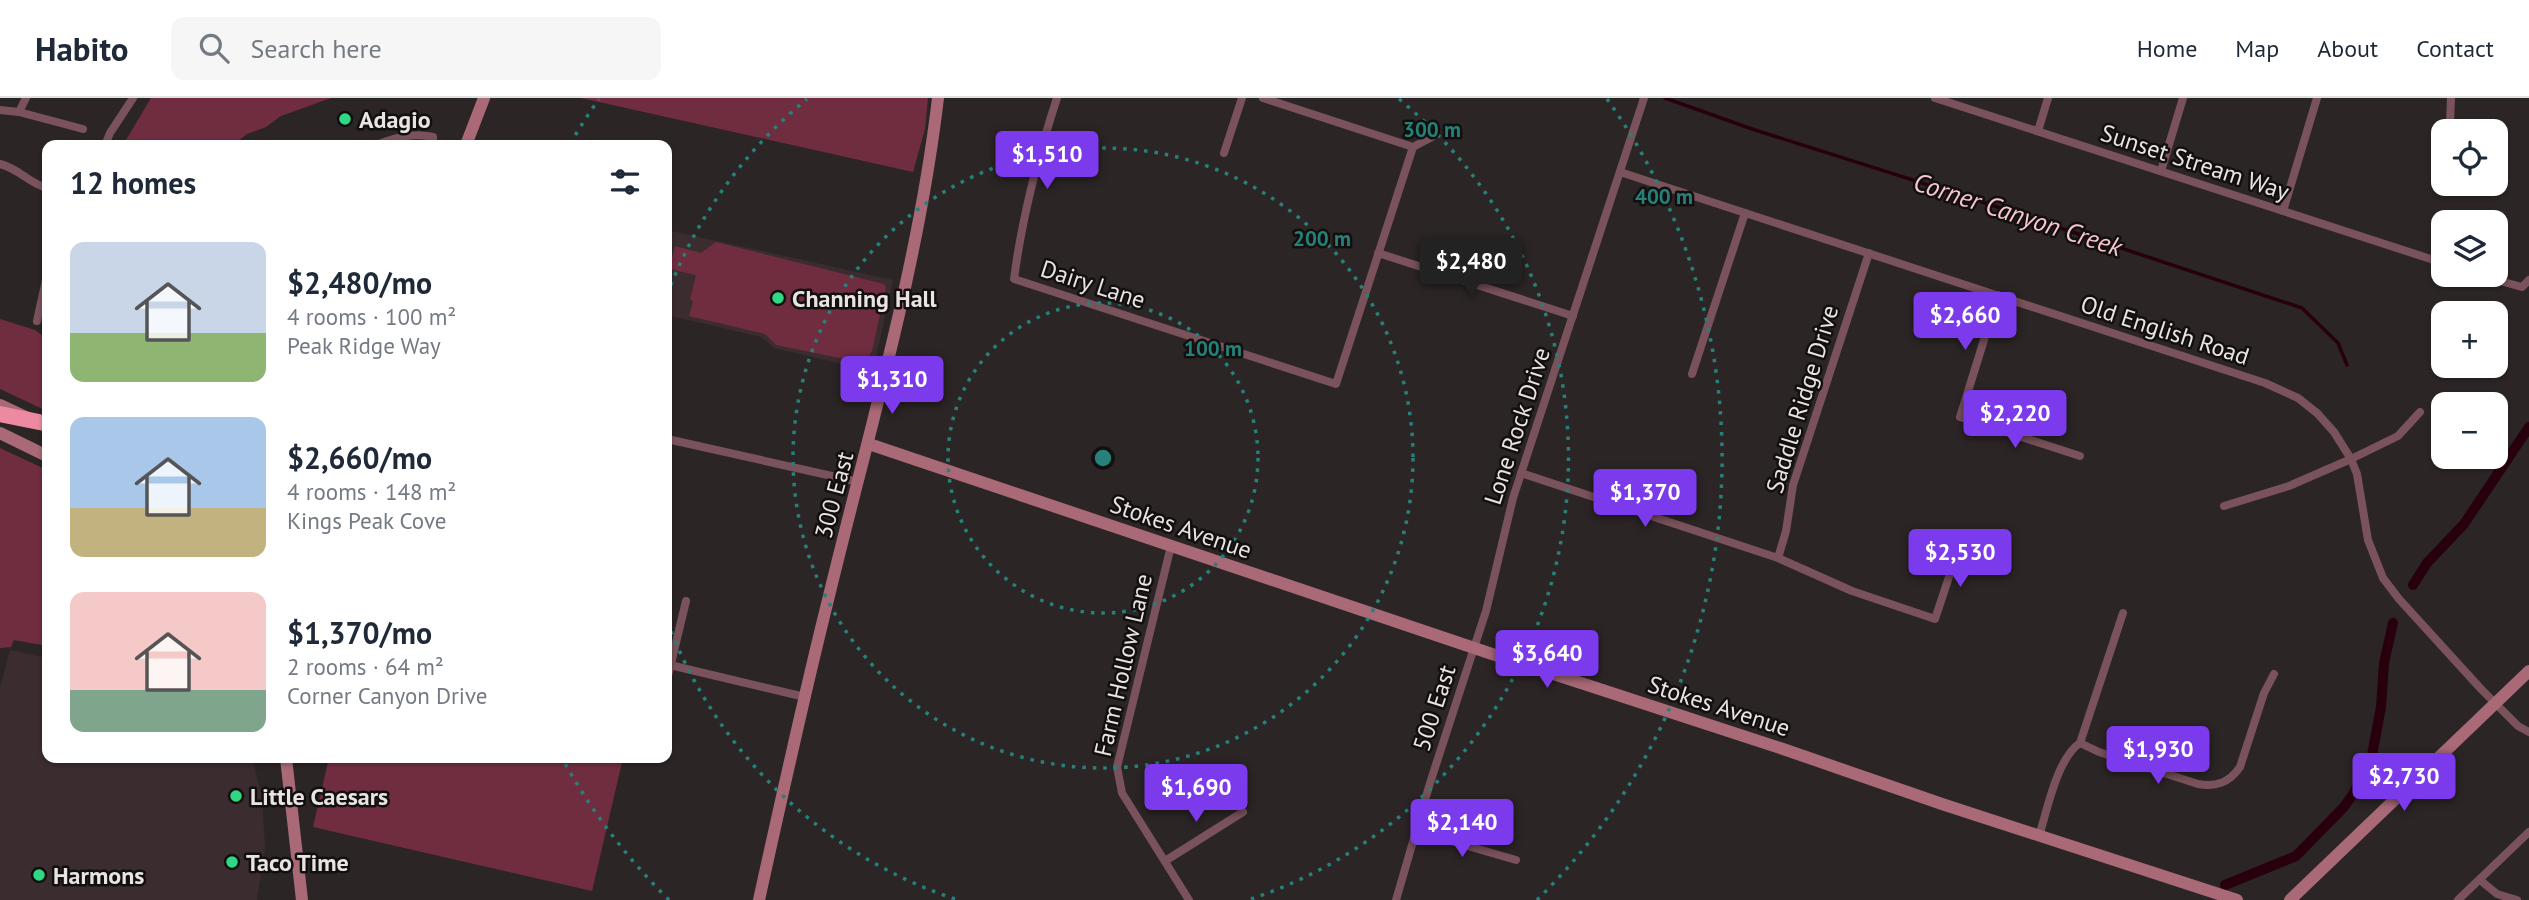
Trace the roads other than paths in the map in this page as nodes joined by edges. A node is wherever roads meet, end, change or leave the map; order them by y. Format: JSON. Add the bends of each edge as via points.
{"nodes":[{"id":1,"x":26,"y":98,"type":"edge"},
{"id":2,"x":133,"y":98,"type":"edge"},
{"id":3,"x":484,"y":98,"type":"edge"},
{"id":4,"x":939,"y":98,"type":"edge"},
{"id":5,"x":1057,"y":98,"type":"edge"},
{"id":6,"x":1242,"y":98,"type":"edge"},
{"id":7,"x":1263,"y":98,"type":"edge"},
{"id":8,"x":1644,"y":98,"type":"edge"},
{"id":9,"x":1935,"y":98,"type":"edge"},
{"id":10,"x":2048,"y":98,"type":"edge"},
{"id":11,"x":2183,"y":98,"type":"edge"},
{"id":12,"x":2317,"y":98,"type":"edge"},
{"id":13,"x":2451,"y":98,"type":"edge"},
{"id":14,"x":0,"y":110,"type":"edge"},
{"id":15,"x":19,"y":111,"type":"junction"},
{"id":16,"x":2450,"y":119,"type":"edge"},
{"id":17,"x":82,"y":129,"type":"dead end"},
{"id":18,"x":2038,"y":131,"type":"junction"},
{"id":19,"x":1432,"y":137,"type":"dead end"},
{"id":20,"x":107,"y":140,"type":"edge"},
{"id":21,"x":391,"y":140,"type":"edge"},
{"id":22,"x":427,"y":140,"type":"edge"},
{"id":23,"x":468,"y":140,"type":"edge"},
{"id":24,"x":1413,"y":147,"type":"junction"},
{"id":25,"x":1224,"y":153,"type":"dead end"},
{"id":26,"x":0,"y":164,"type":"edge"},
{"id":27,"x":1620,"y":172,"type":"junction"},
{"id":28,"x":2161,"y":172,"type":"junction"},
{"id":29,"x":42,"y":186,"type":"edge"},
{"id":30,"x":2283,"y":211,"type":"junction"},
{"id":31,"x":1745,"y":213,"type":"junction"},
{"id":32,"x":1378,"y":253,"type":"junction"},
{"id":33,"x":1869,"y":253,"type":"junction"},
{"id":34,"x":2431,"y":259,"type":"edge"},
{"id":35,"x":2529,"y":280,"type":"edge"},
{"id":36,"x":2508,"y":283,"type":"edge"},
{"id":37,"x":1998,"y":295,"type":"junction"},
{"id":38,"x":42,"y":305,"type":"edge"},
{"id":39,"x":1573,"y":316,"type":"junction"},
{"id":40,"x":37,"y":321,"type":"dead end"},
{"id":41,"x":1692,"y":374,"type":"dead end"},
{"id":42,"x":0,"y":405,"type":"edge"},
{"id":43,"x":2420,"y":412,"type":"dead end"},
{"id":44,"x":0,"y":414,"type":"edge"},
{"id":45,"x":42,"y":424,"type":"edge"},
{"id":46,"x":42,"y":424,"type":"edge"},
{"id":47,"x":0,"y":433,"type":"edge"},
{"id":48,"x":672,"y":440,"type":"edge"},
{"id":49,"x":869,"y":444,"type":"junction"},
{"id":50,"x":42,"y":454,"type":"edge"},
{"id":51,"x":2080,"y":456,"type":"dead end"},
{"id":52,"x":2351,"y":460,"type":"junction"},
{"id":53,"x":1521,"y":473,"type":"junction"},
{"id":54,"x":859,"y":482,"type":"junction"},
{"id":55,"x":2224,"y":506,"type":"dead end"},
{"id":56,"x":1171,"y":546,"type":"junction"},
{"id":57,"x":1958,"y":550,"type":"dead end"},
{"id":58,"x":1778,"y":558,"type":"junction"},
{"id":59,"x":686,"y":601,"type":"dead end"},
{"id":60,"x":2123,"y":613,"type":"dead end"},
{"id":61,"x":1474,"y":648,"type":"junction"},
{"id":62,"x":672,"y":657,"type":"edge"},
{"id":63,"x":672,"y":665,"type":"edge"},
{"id":64,"x":2529,"y":671,"type":"edge"},
{"id":65,"x":2274,"y":674,"type":"dead end"},
{"id":66,"x":805,"y":697,"type":"junction"},
{"id":67,"x":2494,"y":703,"type":"junction"},
{"id":68,"x":2529,"y":732,"type":"edge"},
{"id":69,"x":2080,"y":743,"type":"junction"},
{"id":70,"x":287,"y":763,"type":"edge"},
{"id":71,"x":1243,"y":812,"type":"dead end"},
{"id":72,"x":1416,"y":831,"type":"junction"},
{"id":73,"x":2529,"y":832,"type":"edge"},
{"id":74,"x":2039,"y":836,"type":"junction"},
{"id":75,"x":1516,"y":860,"type":"dead end"},
{"id":76,"x":1165,"y":861,"type":"junction"},
{"id":77,"x":2480,"y":880,"type":"junction"},
{"id":78,"x":302,"y":900,"type":"edge"},
{"id":79,"x":759,"y":900,"type":"edge"},
{"id":80,"x":1189,"y":900,"type":"edge"},
{"id":81,"x":1396,"y":900,"type":"edge"},
{"id":82,"x":2237,"y":900,"type":"edge"},
{"id":83,"x":2290,"y":900,"type":"edge"},
{"id":84,"x":2458,"y":900,"type":"edge"},
{"id":85,"x":2517,"y":900,"type":"edge"}],
"edges":[{"from":1,"to":15,"type":"street"},
{"from":2,"to":20,"type":"street"},
{"from":3,"to":23,"type":"street"},
{"from":4,"to":49,"type":"street","name":"300 East","via":[[929,167]]},
{"from":5,"to":32,"type":"street","name":"Dairy Lane","via":[[1014,279],[1336,384]]},
{"from":6,"to":25,"type":"street"},
{"from":7,"to":24,"type":"street"},
{"from":8,"to":27,"type":"street","name":"Lone Rock Drive"},
{"from":9,"to":18,"type":"street","name":"Sunset Stream Way"},
{"from":10,"to":18,"type":"street"},
{"from":11,"to":28,"type":"street"},
{"from":12,"to":30,"type":"street"},
{"from":13,"to":16,"type":"street"},
{"from":14,"to":15,"type":"street"},
{"from":15,"to":17,"type":"street"},
{"from":18,"to":28,"type":"street","name":"Sunset Stream Way"},
{"from":19,"to":24,"type":"street"},
{"from":21,"to":22,"type":"street","via":[[403,136]]},
{"from":24,"to":32,"type":"street"},
{"from":26,"to":29,"type":"street","via":[[15,168]]},
{"from":27,"to":31,"type":"street","name":"Old English Road"},
{"from":27,"to":39,"type":"street","name":"Lone Rock Drive"},
{"from":28,"to":30,"type":"street","name":"Sunset Stream Way"},
{"from":30,"to":34,"type":"street","name":"Sunset Stream Way"},
{"from":31,"to":33,"type":"street","name":"Old English Road"},
{"from":31,"to":41,"type":"street"},
{"from":32,"to":39,"type":"street"},
{"from":33,"to":37,"type":"street","name":"Old English Road"},
{"from":33,"to":58,"type":"street","name":"Saddle Ridge Drive","via":[[1793,485]]},
{"from":35,"to":36,"type":"street","via":[[2522,287]]},
{"from":37,"to":51,"type":"street","via":[[1959,417]]},
{"from":37,"to":52,"type":"street","name":"Old English Road","via":[[2287,392],[2326,422]]},
{"from":38,"to":40,"type":"street"},
{"from":39,"to":53,"type":"street","name":"Lone Rock Drive"},
{"from":42,"to":45,"type":"street"},
{"from":43,"to":52,"type":"street","via":[[2398,436]]},
{"from":44,"to":46,"type":"highway"},
{"from":47,"to":50,"type":"street"},
{"from":48,"to":54,"type":"street"},
{"from":49,"to":54,"type":"street","name":"300 East"},
{"from":49,"to":56,"type":"street","name":"Stokes Avenue"},
{"from":52,"to":55,"type":"street"},
{"from":52,"to":67,"type":"street","name":"Old English Road","via":[[2360,484],[2368,540],[2383,578]]},
{"from":53,"to":58,"type":"street"},
{"from":53,"to":61,"type":"street","name":"Lone Rock Drive"},
{"from":54,"to":66,"type":"street","name":"300 East"},
{"from":56,"to":61,"type":"street","name":"Stokes Avenue"},
{"from":56,"to":76,"type":"street","name":"Farm Hollow Lane","via":[[1117,767],[1122,793]]},
{"from":57,"to":58,"type":"street","via":[[1935,618],[1852,592]]},
{"from":59,"to":62,"type":"street"},
{"from":60,"to":69,"type":"street"},
{"from":61,"to":72,"type":"street","name":"500 East"},
{"from":61,"to":74,"type":"street","name":"Stokes Avenue"},
{"from":63,"to":66,"type":"street"},
{"from":64,"to":67,"type":"street"},
{"from":65,"to":69,"type":"street","via":[[2240,767],[2222,783],[2198,784]]},
{"from":66,"to":79,"type":"street","name":"300 East"},
{"from":67,"to":68,"type":"street","name":"Old English Road"},
{"from":67,"to":83,"type":"street"},
{"from":69,"to":74,"type":"street","via":[[2070,751]]},
{"from":70,"to":78,"type":"street"},
{"from":71,"to":76,"type":"street"},
{"from":72,"to":75,"type":"street"},
{"from":72,"to":81,"type":"street","name":"500 East"},
{"from":73,"to":77,"type":"street"},
{"from":74,"to":82,"type":"street","name":"Stokes Avenue"},
{"from":76,"to":80,"type":"street","name":"Farm Hollow Lane"},
{"from":77,"to":84,"type":"street"},
{"from":77,"to":85,"type":"street","via":[[2497,894]]}]}
